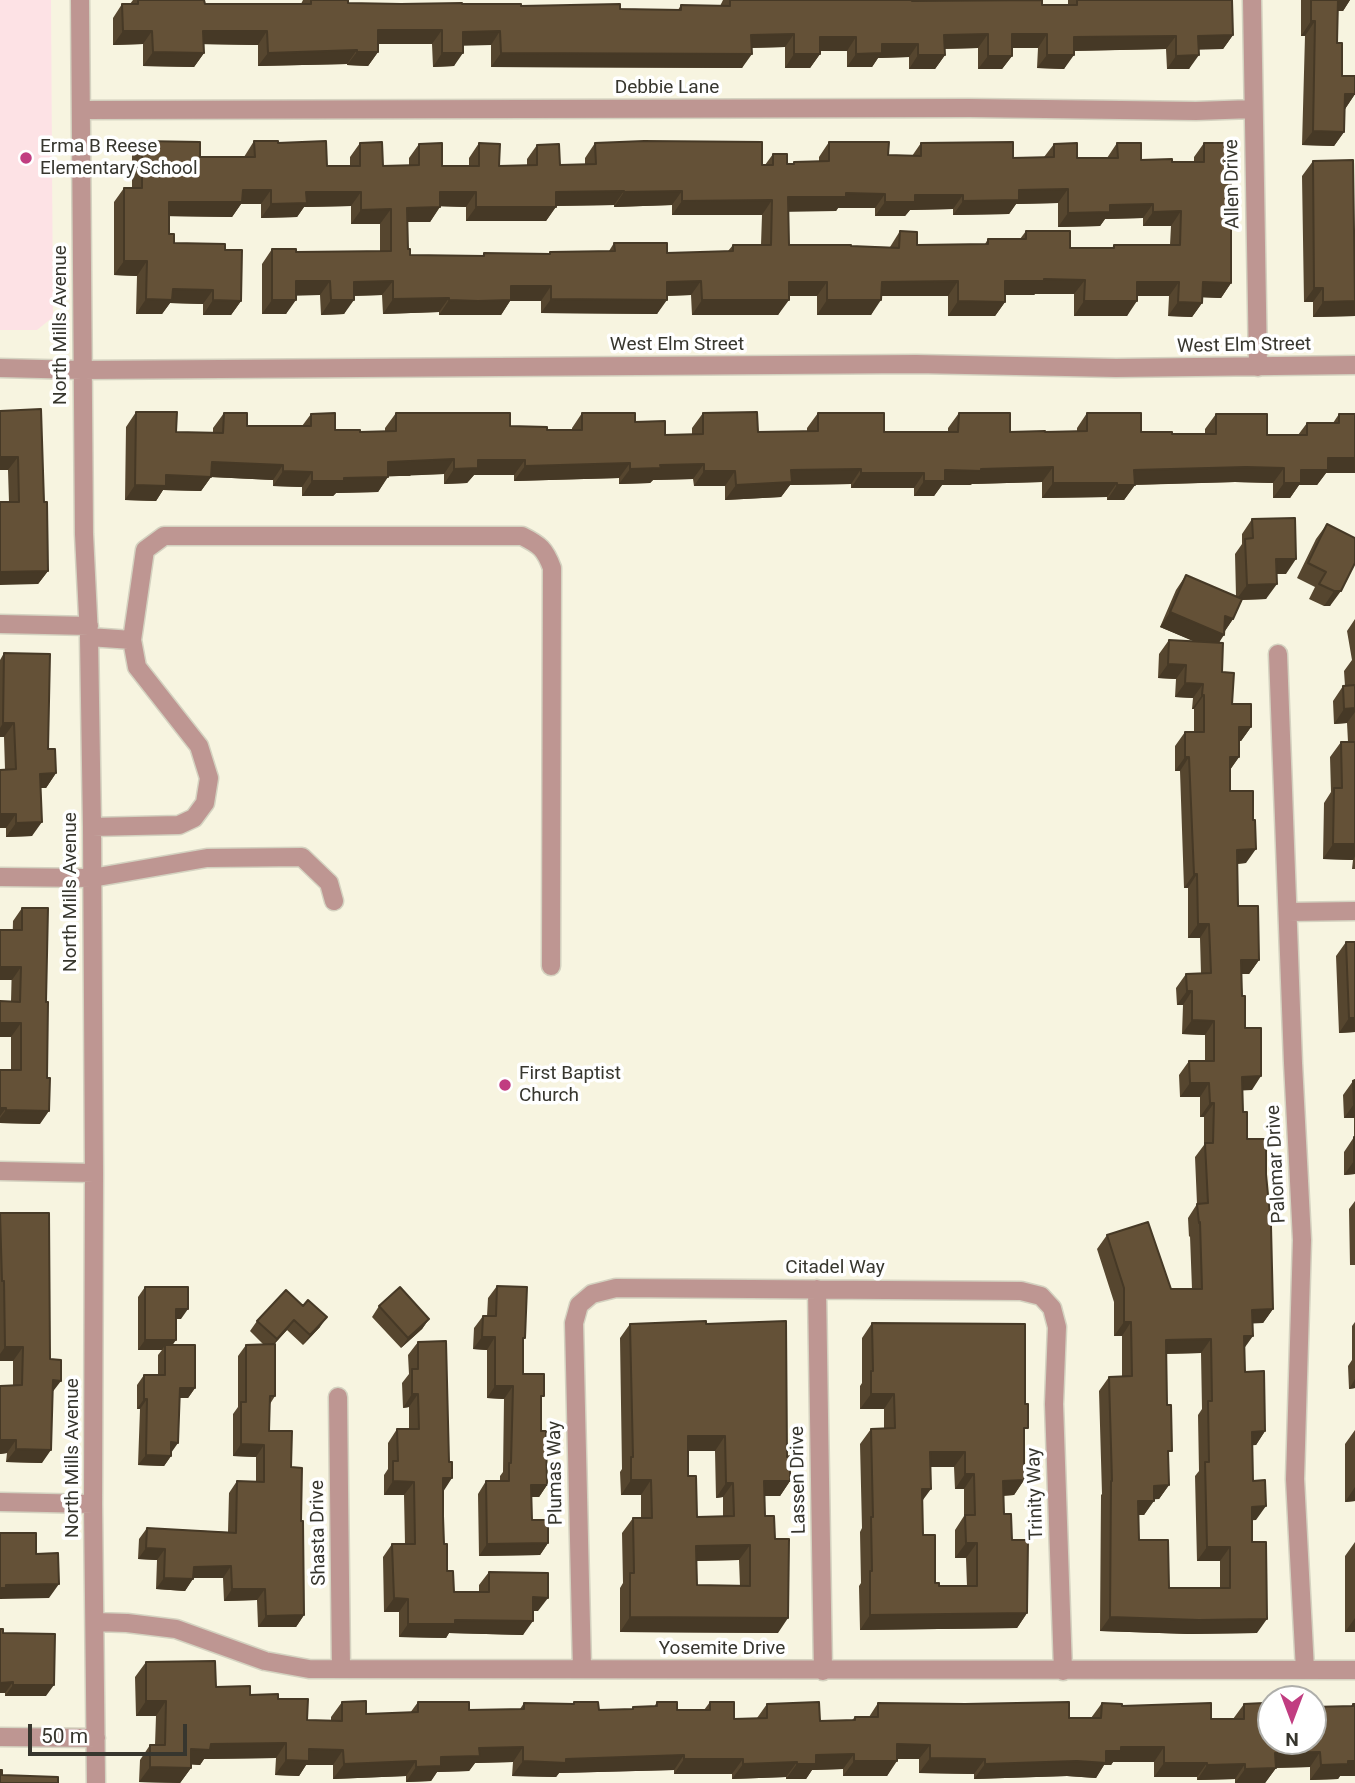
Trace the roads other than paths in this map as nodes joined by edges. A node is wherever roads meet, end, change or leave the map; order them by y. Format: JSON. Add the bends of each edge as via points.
{"nodes":[{"id":1,"x":80,"y":0,"type":"edge"},
{"id":2,"x":1252,"y":0,"type":"edge"},
{"id":3,"x":1253,"y":108,"type":"junction"},
{"id":4,"x":81,"y":110,"type":"junction"},
{"id":5,"x":1355,"y":365,"type":"edge"},
{"id":6,"x":1258,"y":367,"type":"junction"},
{"id":7,"x":0,"y":368,"type":"edge"},
{"id":8,"x":82,"y":370,"type":"junction"},
{"id":9,"x":0,"y":624,"type":"edge"},
{"id":10,"x":89,"y":631,"type":"junction"},
{"id":11,"x":131,"y":640,"type":"junction"},
{"id":12,"x":1278,"y":654,"type":"dead end"},
{"id":13,"x":92,"y":827,"type":"junction"},
{"id":14,"x":0,"y":877,"type":"edge"},
{"id":15,"x":92,"y":878,"type":"junction"},
{"id":16,"x":334,"y":901,"type":"dead end"},
{"id":17,"x":1355,"y":911,"type":"edge"},
{"id":18,"x":1288,"y":912,"type":"junction"},
{"id":19,"x":551,"y":966,"type":"dead end"},
{"id":20,"x":0,"y":1171,"type":"edge"},
{"id":21,"x":94,"y":1173,"type":"junction"},
{"id":22,"x":817,"y":1289,"type":"junction"},
{"id":23,"x":603,"y":1291,"type":"joint"},
{"id":24,"x":1054,"y":1317,"type":"joint"},
{"id":25,"x":338,"y":1397,"type":"dead end"},
{"id":26,"x":0,"y":1502,"type":"edge"},
{"id":27,"x":93,"y":1504,"type":"junction"},
{"id":28,"x":95,"y":1622,"type":"junction"},
{"id":29,"x":341,"y":1669,"type":"junction"},
{"id":30,"x":582,"y":1669,"type":"junction"},
{"id":31,"x":1305,"y":1670,"type":"junction"},
{"id":32,"x":1355,"y":1670,"type":"edge"},
{"id":33,"x":823,"y":1671,"type":"junction"},
{"id":34,"x":1063,"y":1671,"type":"junction"},
{"id":35,"x":0,"y":1737,"type":"edge"},
{"id":36,"x":96,"y":1738,"type":"junction"},
{"id":37,"x":96,"y":1783,"type":"edge"}],
"edges":[{"from":1,"to":4,"type":"street","name":"North Mills Avenue"},
{"from":2,"to":3,"type":"street","name":"Allen Drive"},
{"from":3,"to":4,"type":"street","name":"Debbie Lane"},
{"from":3,"to":6,"type":"street","name":"Allen Drive"},
{"from":4,"to":8,"type":"street","name":"North Mills Avenue"},
{"from":5,"to":6,"type":"street","name":"West Elm Street"},
{"from":6,"to":8,"type":"street","name":"West Elm Street","via":[[916,364]]},
{"from":7,"to":8,"type":"street","name":"West Elm Street"},
{"from":8,"to":10,"type":"street","name":"North Mills Avenue"},
{"from":9,"to":10,"type":"street"},
{"from":10,"to":11,"type":"street"},
{"from":10,"to":13,"type":"street","name":"North Mills Avenue"},
{"from":11,"to":13,"type":"street","via":[[137,667],[200,746],[209,778],[205,803],[194,818],[179,825]]},
{"from":11,"to":19,"type":"street","via":[[145,550],[164,536],[522,536],[539,545],[552,568]]},
{"from":12,"to":18,"type":"street","name":"Palomar Drive"},
{"from":13,"to":15,"type":"street","name":"North Mills Avenue"},
{"from":14,"to":15,"type":"street"},
{"from":15,"to":16,"type":"street","via":[[207,858],[302,858],[329,883]]},
{"from":15,"to":21,"type":"street","name":"North Mills Avenue"},
{"from":17,"to":18,"type":"street"},
{"from":18,"to":31,"type":"street","name":"Palomar Drive","via":[[1302,1240],[1294,1479]]},
{"from":20,"to":21,"type":"street"},
{"from":21,"to":27,"type":"street","name":"North Mills Avenue"},
{"from":22,"to":23,"type":"street","name":"Citadel Way"},
{"from":22,"to":24,"type":"street","name":"Citadel Way","via":[[1021,1291],[1041,1297]]},
{"from":22,"to":33,"type":"street","name":"Lassen Drive"},
{"from":23,"to":30,"type":"street","name":"Plumas Way","via":[[579,1305],[574,1323]]},
{"from":24,"to":34,"type":"street","name":"Trinity Way"},
{"from":25,"to":29,"type":"street","name":"Shasta Drive"},
{"from":26,"to":27,"type":"street"},
{"from":27,"to":28,"type":"street","name":"North Mills Avenue"},
{"from":28,"to":29,"type":"street","name":"Yosemite Drive","via":[[176,1629],[265,1661]]},
{"from":28,"to":36,"type":"street","name":"North Mills Avenue"},
{"from":29,"to":30,"type":"street","name":"Yosemite Drive"},
{"from":30,"to":33,"type":"street","name":"Yosemite Drive"},
{"from":31,"to":32,"type":"street","name":"Yosemite Drive"},
{"from":31,"to":34,"type":"street","name":"Yosemite Drive"},
{"from":33,"to":34,"type":"street","name":"Yosemite Drive"},
{"from":35,"to":36,"type":"street"},
{"from":36,"to":37,"type":"street","name":"North Mills Avenue"}]}
